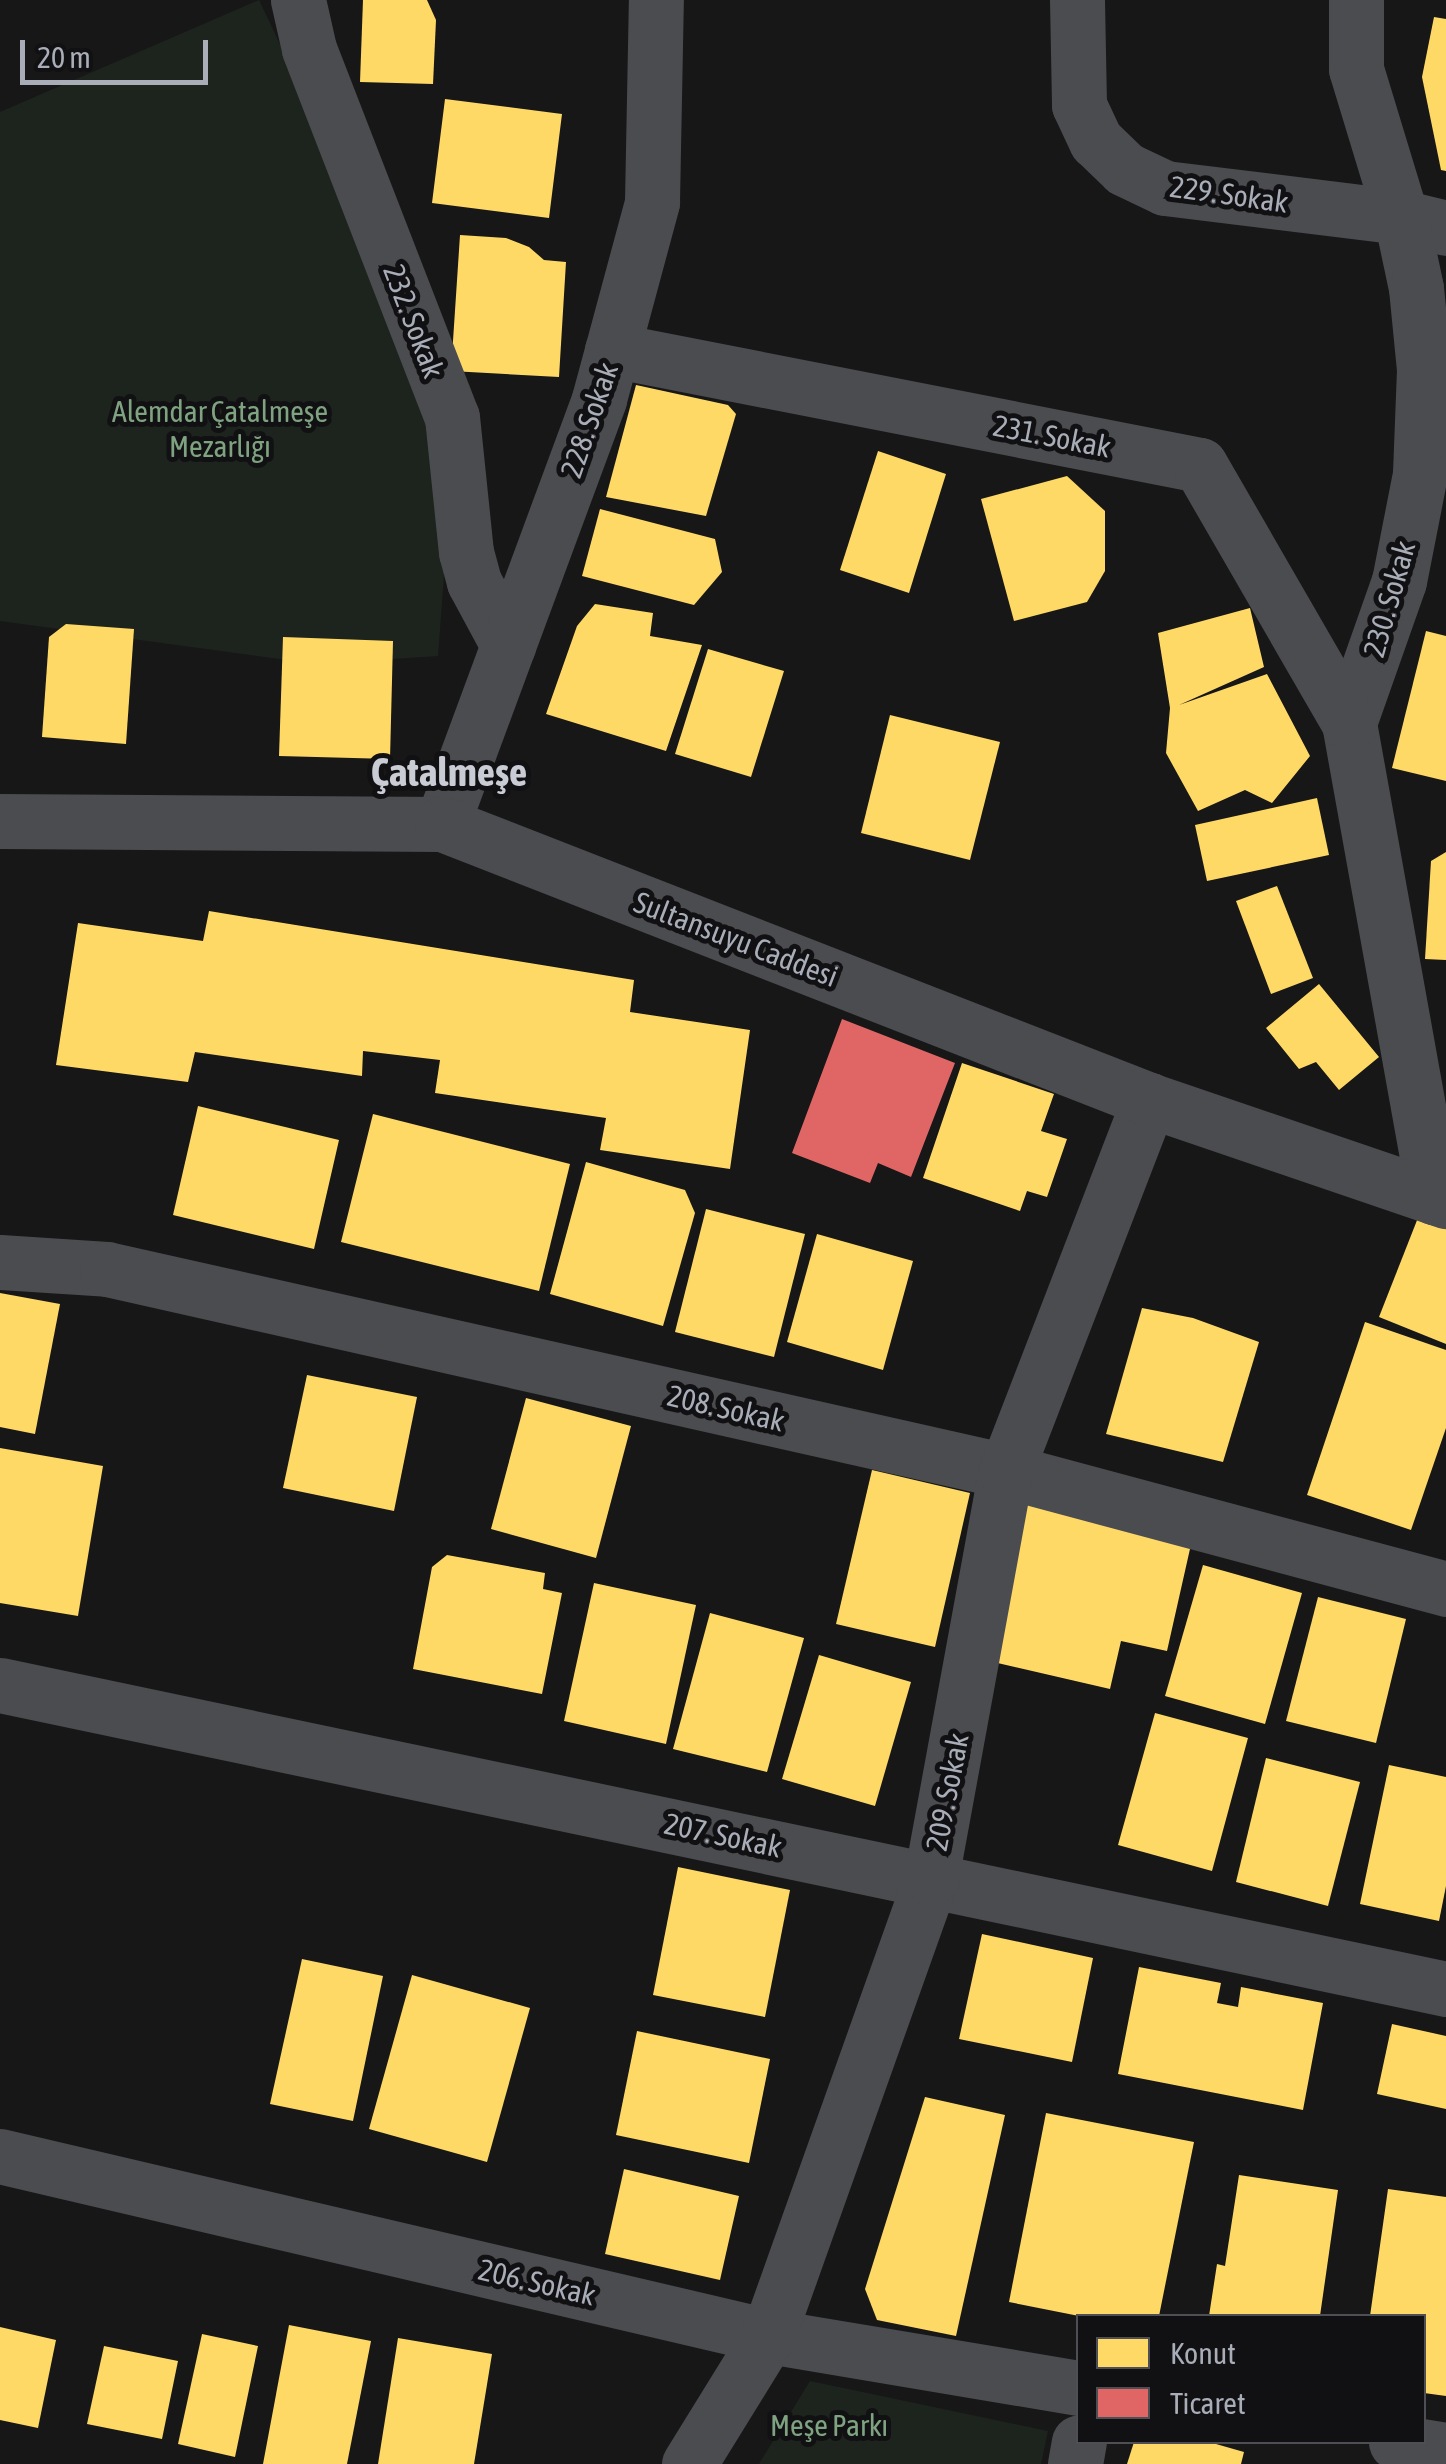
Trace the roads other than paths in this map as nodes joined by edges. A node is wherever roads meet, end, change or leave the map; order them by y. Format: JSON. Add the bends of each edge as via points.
{"nodes":[{"id":1,"x":298,"y":0,"type":"edge"},
{"id":2,"x":656,"y":0,"type":"edge"},
{"id":3,"x":1077,"y":0,"type":"edge"},
{"id":4,"x":1356,"y":0,"type":"edge"},
{"id":5,"x":1424,"y":223,"type":"edge"},
{"id":6,"x":612,"y":350,"type":"junction"},
{"id":7,"x":508,"y":645,"type":"junction"},
{"id":8,"x":1349,"y":724,"type":"junction"},
{"id":9,"x":0,"y":821,"type":"edge"},
{"id":10,"x":442,"y":824,"type":"junction"},
{"id":11,"x":1149,"y":1100,"type":"junction"},
{"id":12,"x":1440,"y":1199,"type":"edge"},
{"id":13,"x":0,"y":1262,"type":"edge"},
{"id":14,"x":1006,"y":1471,"type":"junction"},
{"id":15,"x":1446,"y":1589,"type":"edge"},
{"id":16,"x":0,"y":1685,"type":"edge"},
{"id":17,"x":931,"y":1878,"type":"junction"},
{"id":18,"x":1446,"y":1989,"type":"edge"},
{"id":19,"x":0,"y":2156,"type":"edge"},
{"id":20,"x":768,"y":2336,"type":"junction"},
{"id":21,"x":1076,"y":2388,"type":"edge"},
{"id":22,"x":1408,"y":2444,"type":"edge"},
{"id":23,"x":1446,"y":2450,"type":"edge"},
{"id":24,"x":688,"y":2464,"type":"edge"}],
"edges":[{"from":1,"to":7,"type":"street","name":"232. Sokak","via":[[310,49],[452,417],[466,552],[474,582]]},
{"from":2,"to":6,"type":"street","name":"228. Sokak","via":[[652,202]]},
{"from":3,"to":5,"type":"street","name":"229. Sokak","via":[[1078,104],[1096,141],[1125,169],[1165,188]]},
{"from":4,"to":5,"type":"street","name":"230. Sokak","via":[[1356,69]]},
{"from":5,"to":8,"type":"street","name":"230. Sokak","via":[[1416,288],[1424,369],[1420,474],[1399,581]]},
{"from":6,"to":7,"type":"street","name":"228. Sokak"},
{"from":6,"to":8,"type":"street","name":"231. Sokak","via":[[1200,465]]},
{"from":7,"to":10,"type":"street","name":"228. Sokak"},
{"from":8,"to":12,"type":"street","name":"230. Sokak"},
{"from":9,"to":10,"type":"street","name":"Sultansuyu Caddesi"},
{"from":10,"to":11,"type":"street","name":"Sultansuyu Caddesi"},
{"from":11,"to":12,"type":"street","name":"Sultansuyu Caddesi"},
{"from":11,"to":14,"type":"street","name":"209. Sokak"},
{"from":13,"to":14,"type":"street","name":"208. Sokak","via":[[107,1268]]},
{"from":14,"to":15,"type":"street","name":"208. Sokak"},
{"from":14,"to":17,"type":"street","name":"209. Sokak"},
{"from":16,"to":17,"type":"street","name":"207. Sokak"},
{"from":17,"to":18,"type":"street","name":"207. Sokak"},
{"from":17,"to":20,"type":"street","name":"209. Sokak"},
{"from":19,"to":20,"type":"street","name":"206. Sokak"},
{"from":20,"to":21,"type":"street","name":"206. Sokak"},
{"from":20,"to":24,"type":"street","name":"209. Sokak"},
{"from":22,"to":23,"type":"street"}]}
